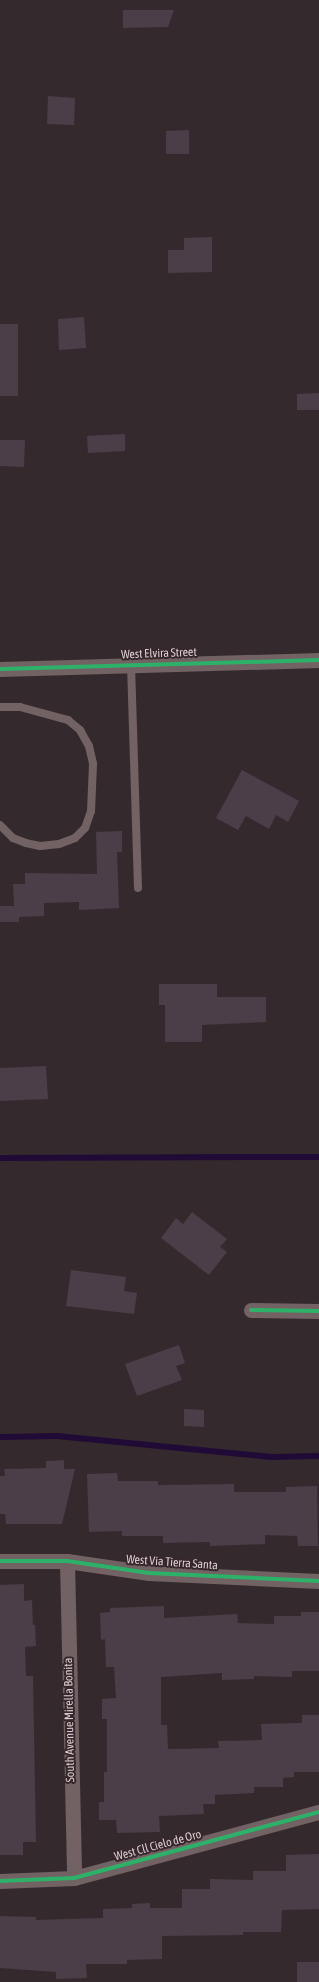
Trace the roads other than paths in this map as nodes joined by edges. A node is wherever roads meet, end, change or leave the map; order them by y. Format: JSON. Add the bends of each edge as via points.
{"nodes":[{"id":1,"x":319,"y":660,"type":"edge"},
{"id":2,"x":131,"y":665,"type":"junction"},
{"id":3,"x":0,"y":669,"type":"edge"},
{"id":4,"x":0,"y":707,"type":"edge"},
{"id":5,"x":0,"y":825,"type":"edge"},
{"id":6,"x":138,"y":888,"type":"dead end"},
{"id":7,"x":251,"y":1310,"type":"dead end"},
{"id":8,"x":319,"y":1311,"type":"edge"},
{"id":9,"x":0,"y":1561,"type":"edge"},
{"id":10,"x":67,"y":1561,"type":"junction"},
{"id":11,"x":319,"y":1581,"type":"edge"},
{"id":12,"x":319,"y":1812,"type":"edge"},
{"id":13,"x":74,"y":1878,"type":"junction"},
{"id":14,"x":0,"y":1881,"type":"edge"}],
"edges":[{"from":1,"to":2,"type":"street","name":"West Elvira Street"},
{"from":2,"to":3,"type":"street","name":"West Elvira Street"},
{"from":2,"to":6,"type":"lane"},
{"from":4,"to":5,"type":"lane","via":[[20,707],[68,720],[80,730],[89,746],[93,764],[93,784],[91,811],[84,828],[75,838],[47,845],[26,843],[13,838]]},
{"from":7,"to":8,"type":"street"},
{"from":9,"to":10,"type":"street","name":"West Via Tierra Santa"},
{"from":10,"to":11,"type":"street","name":"West Via Tierra Santa","via":[[149,1573]]},
{"from":10,"to":13,"type":"street","name":"South Avenue Mirella Bonita"},
{"from":12,"to":13,"type":"street","name":"West Cll Cielo de Oro"},
{"from":13,"to":14,"type":"street","name":"West Cll Cielo de Oro"}]}
